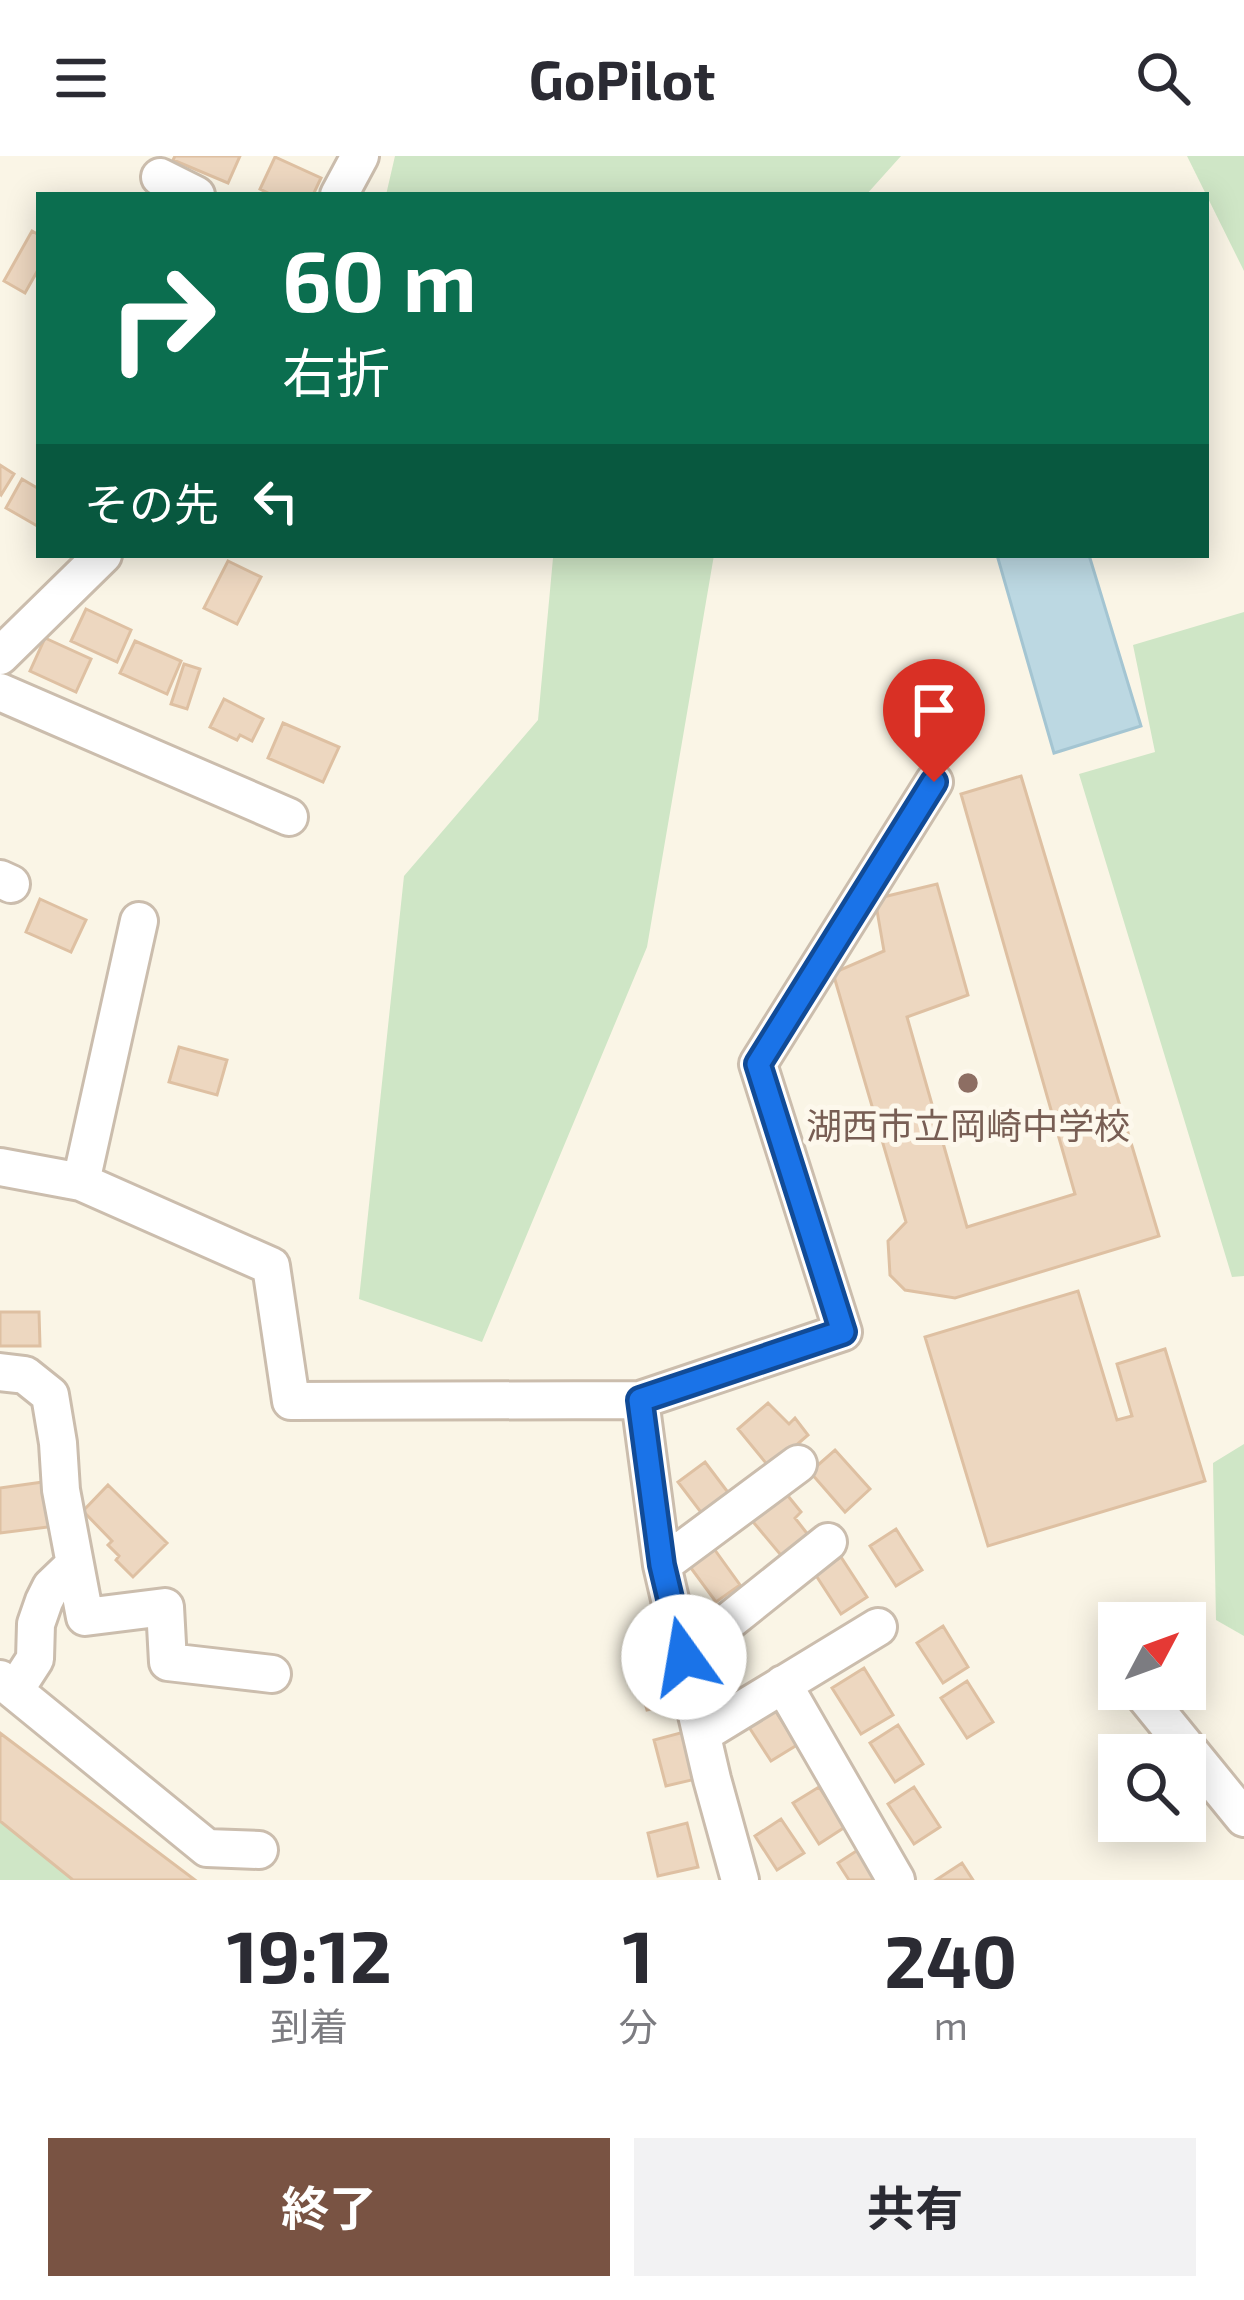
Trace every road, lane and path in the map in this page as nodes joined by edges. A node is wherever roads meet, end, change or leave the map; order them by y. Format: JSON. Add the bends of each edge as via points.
{"nodes":[{"id":1,"x":353,"y":158,"type":"edge"},
{"id":2,"x":160,"y":177,"type":"dead end"},
{"id":3,"x":190,"y":192,"type":"edge"},
{"id":4,"x":340,"y":192,"type":"edge"},
{"id":5,"x":100,"y":558,"type":"edge"},
{"id":6,"x":0,"y":656,"type":"edge"},
{"id":7,"x":0,"y":692,"type":"edge"},
{"id":8,"x":934,"y":782,"type":"dead end"},
{"id":9,"x":290,"y":817,"type":"dead end"},
{"id":10,"x":139,"y":921,"type":"dead end"},
{"id":11,"x":0,"y":1167,"type":"edge"},
{"id":12,"x":81,"y":1182,"type":"junction"},
{"id":13,"x":0,"y":1372,"type":"edge"},
{"id":14,"x":640,"y":1400,"type":"junction"},
{"id":15,"x":798,"y":1464,"type":"dead end"},
{"id":16,"x":828,"y":1542,"type":"dead end"},
{"id":17,"x":75,"y":1564,"type":"junction"},
{"id":18,"x":662,"y":1565,"type":"junction"},
{"id":19,"x":38,"y":1617,"type":"junction"},
{"id":20,"x":85,"y":1617,"type":"junction"},
{"id":21,"x":878,"y":1627,"type":"dead end"},
{"id":22,"x":684,"y":1657,"type":"junction"},
{"id":23,"x":272,"y":1674,"type":"dead end"},
{"id":24,"x":7,"y":1684,"type":"edge"},
{"id":25,"x":784,"y":1684,"type":"junction"},
{"id":26,"x":1156,"y":1710,"type":"edge"},
{"id":27,"x":702,"y":1734,"type":"junction"},
{"id":28,"x":1244,"y":1819,"type":"edge"},
{"id":29,"x":259,"y":1850,"type":"dead end"},
{"id":30,"x":740,"y":1880,"type":"edge"},
{"id":31,"x":896,"y":1880,"type":"edge"}],
"edges":[{"from":1,"to":4,"type":"street"},
{"from":2,"to":3,"type":"street"},
{"from":5,"to":6,"type":"street"},
{"from":7,"to":9,"type":"street"},
{"from":8,"to":14,"type":"street","via":[[758,1064],[843,1332]]},
{"from":10,"to":12,"type":"street"},
{"from":11,"to":12,"type":"street"},
{"from":12,"to":14,"type":"street","via":[[271,1266],[291,1401]]},
{"from":13,"to":17,"type":"street","via":[[25,1375],[50,1395]]},
{"from":14,"to":18,"type":"street"},
{"from":15,"to":18,"type":"street"},
{"from":16,"to":22,"type":"street"},
{"from":17,"to":19,"type":"street","via":[[51,1587]]},
{"from":17,"to":20,"type":"street"},
{"from":18,"to":22,"type":"street"},
{"from":19,"to":20,"type":"street"},
{"from":19,"to":24,"type":"street","via":[[35,1659]]},
{"from":20,"to":23,"type":"street","via":[[165,1607],[168,1662]]},
{"from":21,"to":25,"type":"street"},
{"from":22,"to":27,"type":"street"},
{"from":24,"to":29,"type":"street","via":[[207,1848]]},
{"from":25,"to":27,"type":"street"},
{"from":25,"to":31,"type":"street"},
{"from":26,"to":28,"type":"street"},
{"from":27,"to":30,"type":"street"}]}
